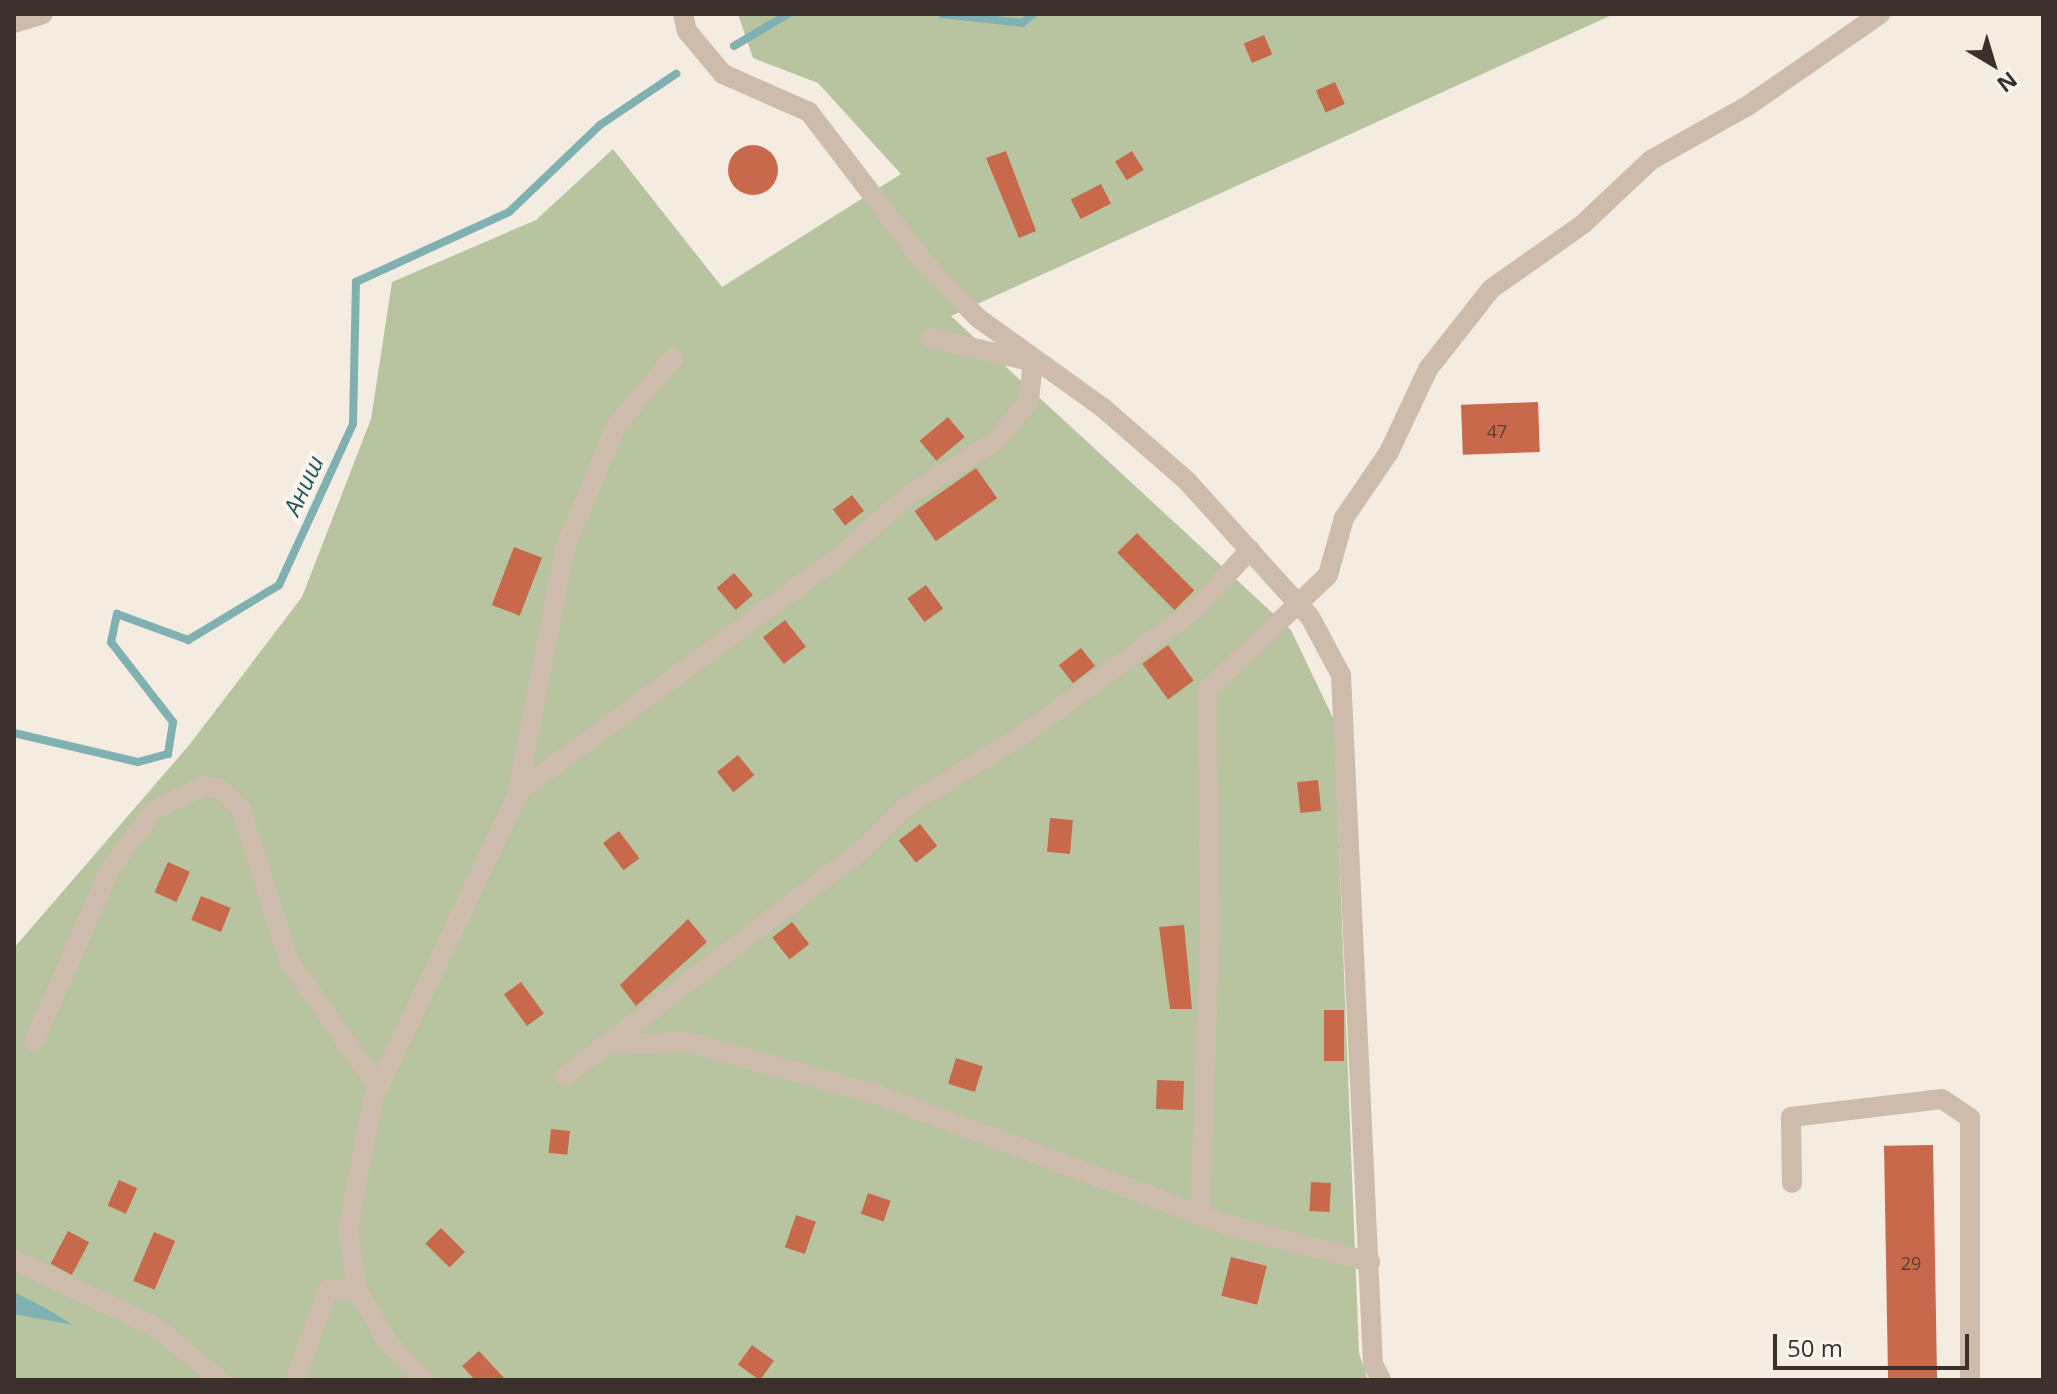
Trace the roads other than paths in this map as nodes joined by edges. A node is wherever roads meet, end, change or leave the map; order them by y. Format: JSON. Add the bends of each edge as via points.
{"nodes":[{"id":1,"x":43,"y":14,"type":"edge"},
{"id":2,"x":670,"y":14,"type":"edge"},
{"id":3,"x":1880,"y":14,"type":"edge"},
{"id":4,"x":685,"y":22,"type":"edge"},
{"id":5,"x":14,"y":23,"type":"edge"},
{"id":6,"x":930,"y":338,"type":"dead end"},
{"id":7,"x":673,"y":358,"type":"dead end"},
{"id":8,"x":1033,"y":361,"type":"junction"},
{"id":9,"x":1250,"y":550,"type":"junction"},
{"id":10,"x":1305,"y":611,"type":"junction"},
{"id":11,"x":517,"y":795,"type":"junction"},
{"id":12,"x":34,"y":1042,"type":"dead end"},
{"id":13,"x":606,"y":1046,"type":"junction"},
{"id":14,"x":565,"y":1076,"type":"dead end"},
{"id":15,"x":378,"y":1087,"type":"junction"},
{"id":16,"x":1792,"y":1183,"type":"dead end"},
{"id":17,"x":1200,"y":1216,"type":"junction"},
{"id":18,"x":14,"y":1260,"type":"edge"},
{"id":19,"x":1370,"y":1262,"type":"junction"},
{"id":20,"x":357,"y":1289,"type":"junction"},
{"id":21,"x":220,"y":1380,"type":"edge"},
{"id":22,"x":295,"y":1380,"type":"edge"},
{"id":23,"x":425,"y":1380,"type":"edge"},
{"id":24,"x":1381,"y":1380,"type":"edge"},
{"id":25,"x":1970,"y":1380,"type":"edge"}],
"edges":[{"from":1,"to":5,"type":"street"},
{"from":2,"to":4,"type":"street"},
{"from":3,"to":10,"type":"street","via":[[1749,105],[1651,160],[1583,224],[1491,289],[1428,369],[1389,452],[1344,518],[1328,575]]},
{"from":4,"to":8,"type":"street","via":[[739,85],[809,112],[923,261]]},
{"from":6,"to":8,"type":"street"},
{"from":7,"to":11,"type":"street","via":[[616,426],[565,548]]},
{"from":8,"to":9,"type":"street","via":[[1102,407],[1187,481]]},
{"from":8,"to":11,"type":"street","via":[[1029,401],[994,442],[906,497],[840,556]]},
{"from":9,"to":10,"type":"street"},
{"from":9,"to":13,"type":"street","via":[[1195,609],[1023,735],[905,807],[862,850]]},
{"from":10,"to":17,"type":"street","via":[[1207,690],[1210,932]]},
{"from":10,"to":19,"type":"street","via":[[1341,675],[1348,723]]},
{"from":11,"to":15,"type":"street"},
{"from":12,"to":15,"type":"street","via":[[110,869],[154,810],[204,786],[221,789],[241,809],[289,961]]},
{"from":13,"to":14,"type":"street"},
{"from":13,"to":17,"type":"street","via":[[641,1038],[688,1042],[878,1095]]},
{"from":15,"to":20,"type":"street","via":[[349,1213]]},
{"from":16,"to":25,"type":"street","via":[[1791,1117],[1942,1099],[1970,1118]]},
{"from":17,"to":19,"type":"street"},
{"from":18,"to":21,"type":"street","via":[[157,1328]]},
{"from":19,"to":24,"type":"street","via":[[1373,1364]]},
{"from":20,"to":22,"type":"street","via":[[328,1290]]},
{"from":20,"to":23,"type":"street","via":[[387,1341]]}]}
